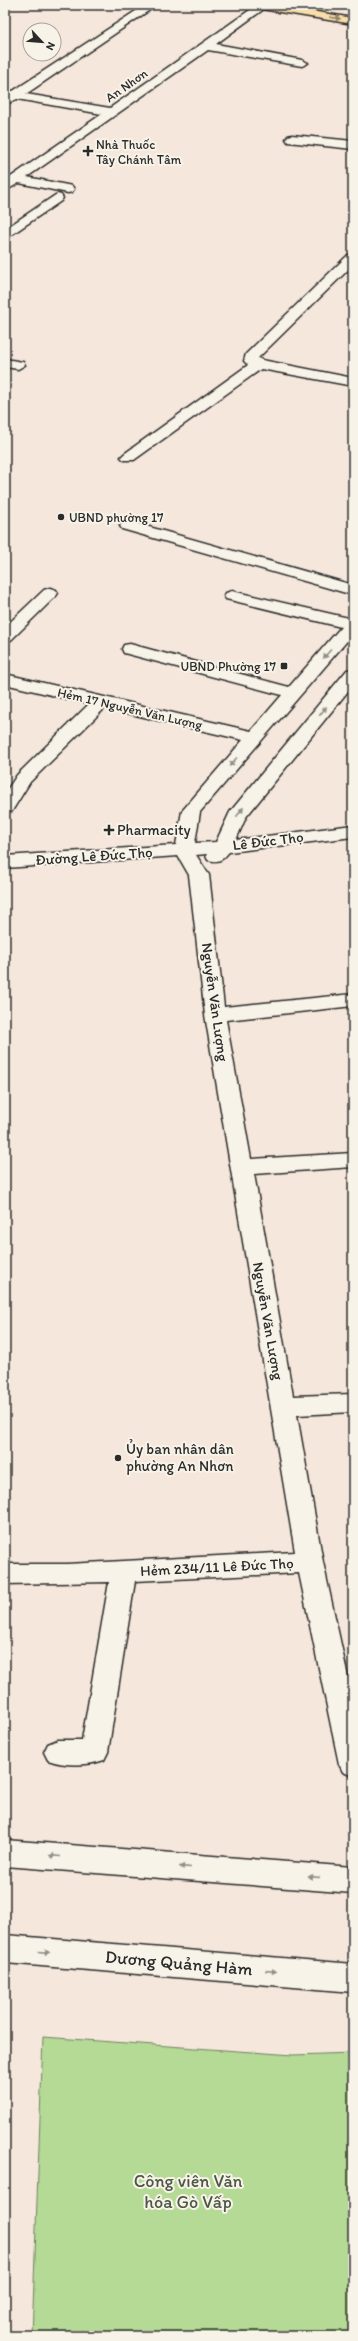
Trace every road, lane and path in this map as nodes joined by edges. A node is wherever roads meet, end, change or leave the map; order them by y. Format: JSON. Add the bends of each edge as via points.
{"nodes":[{"id":1,"x":152,"y":5,"type":"edge"},
{"id":2,"x":261,"y":5,"type":"edge"},
{"id":3,"x":311,"y":5,"type":"edge"},
{"id":4,"x":353,"y":12,"type":"edge"},
{"id":5,"x":353,"y":21,"type":"edge"},
{"id":6,"x":206,"y":46,"type":"junction"},
{"id":7,"x":302,"y":63,"type":"dead end"},
{"id":8,"x":11,"y":94,"type":"edge"},
{"id":9,"x":5,"y":102,"type":"edge"},
{"id":10,"x":112,"y":112,"type":"junction"},
{"id":11,"x":292,"y":139,"type":"dead end"},
{"id":12,"x":353,"y":145,"type":"edge"},
{"id":13,"x":16,"y":179,"type":"junction"},
{"id":14,"x":5,"y":187,"type":"edge"},
{"id":15,"x":68,"y":189,"type":"dead end"},
{"id":16,"x":57,"y":198,"type":"dead end"},
{"id":17,"x":5,"y":235,"type":"edge"},
{"id":18,"x":353,"y":258,"type":"edge"},
{"id":19,"x":258,"y":364,"type":"junction"},
{"id":20,"x":353,"y":382,"type":"edge"},
{"id":21,"x":129,"y":457,"type":"dead end"},
{"id":22,"x":128,"y":526,"type":"dead end"},
{"id":23,"x":353,"y":574,"type":"edge"},
{"id":24,"x":347,"y":589,"type":"edge"},
{"id":25,"x":50,"y":593,"type":"dead end"},
{"id":26,"x":232,"y":596,"type":"dead end"},
{"id":27,"x":352,"y":625,"type":"edge"},
{"id":28,"x":5,"y":636,"type":"edge"},
{"id":29,"x":130,"y":649,"type":"dead end"},
{"id":30,"x":352,"y":677,"type":"edge"},
{"id":31,"x":5,"y":679,"type":"edge"},
{"id":32,"x":293,"y":693,"type":"junction"},
{"id":33,"x":102,"y":701,"type":"junction"},
{"id":34,"x":255,"y":737,"type":"junction"},
{"id":35,"x":5,"y":807,"type":"edge"},
{"id":36,"x":353,"y":831,"type":"edge"},
{"id":37,"x":222,"y":847,"type":"junction"},
{"id":38,"x":184,"y":850,"type":"junction"},
{"id":39,"x":5,"y":862,"type":"edge"},
{"id":40,"x":199,"y":875,"type":"junction"},
{"id":41,"x":353,"y":1000,"type":"edge"},
{"id":42,"x":215,"y":1015,"type":"junction"},
{"id":43,"x":353,"y":1160,"type":"edge"},
{"id":44,"x":241,"y":1167,"type":"junction"},
{"id":45,"x":353,"y":1403,"type":"edge"},
{"id":46,"x":283,"y":1406,"type":"junction"},
{"id":47,"x":310,"y":1562,"type":"junction"},
{"id":48,"x":124,"y":1572,"type":"junction"},
{"id":49,"x":5,"y":1574,"type":"edge"},
{"id":50,"x":58,"y":1752,"type":"dead end"},
{"id":51,"x":353,"y":1764,"type":"edge"},
{"id":52,"x":5,"y":1852,"type":"edge"},
{"id":53,"x":353,"y":1880,"type":"edge"},
{"id":54,"x":5,"y":1949,"type":"edge"},
{"id":55,"x":353,"y":1978,"type":"edge"}],
"edges":[{"from":1,"to":8,"type":"street"},
{"from":2,"to":5,"type":"main road","one_way":true},
{"from":2,"to":6,"type":"street","name":"An Nhơn"},
{"from":3,"to":4,"type":"main road"},
{"from":6,"to":7,"type":"street"},
{"from":6,"to":10,"type":"street","name":"An Nhơn"},
{"from":8,"to":9,"type":"street"},
{"from":8,"to":10,"type":"street"},
{"from":10,"to":13,"type":"street","name":"An Nhơn"},
{"from":11,"to":12,"type":"street","via":[[320,144]]},
{"from":13,"to":14,"type":"street","name":"An Nhơn"},
{"from":13,"to":15,"type":"street"},
{"from":16,"to":17,"type":"street"},
{"from":18,"to":19,"type":"street","via":[[250,357],[251,361]]},
{"from":19,"to":20,"type":"street"},
{"from":19,"to":21,"type":"street"},
{"from":22,"to":24,"type":"street"},
{"from":23,"to":24,"type":"street"},
{"from":25,"to":28,"type":"street"},
{"from":26,"to":27,"type":"street"},
{"from":27,"to":32,"type":"street","one_way":true},
{"from":29,"to":32,"type":"street"},
{"from":37,"to":30,"type":"street","one_way":true,"via":[[237,816]]},
{"from":31,"to":33,"type":"street","name":"Hẻm 17 Nguyễn Văn Lượng"},
{"from":32,"to":34,"type":"street"},
{"from":33,"to":34,"type":"street","name":"Hẻm 17 Nguyễn Văn Lượng"},
{"from":33,"to":35,"type":"street","via":[[24,779]]},
{"from":34,"to":38,"type":"street","one_way":true,"via":[[191,811]]},
{"from":36,"to":37,"type":"street","name":"Lê Đức Thọ"},
{"from":37,"to":38,"type":"street","name":"Lê Đức Thọ"},
{"from":37,"to":40,"type":"street"},
{"from":38,"to":39,"type":"street","name":"Đường Lê Đức Thọ"},
{"from":38,"to":40,"type":"street","name":"Nguyễn Văn Lượng"},
{"from":40,"to":42,"type":"street","name":"Nguyễn Văn Lượng"},
{"from":41,"to":42,"type":"street"},
{"from":42,"to":44,"type":"street","name":"Nguyễn Văn Lượng"},
{"from":43,"to":44,"type":"street"},
{"from":44,"to":46,"type":"street","name":"Nguyễn Văn Lượng"},
{"from":45,"to":46,"type":"street"},
{"from":46,"to":47,"type":"street","name":"Nguyễn Văn Lượng"},
{"from":47,"to":48,"type":"street","name":"Hẻm 234/11 Lê Đức Thọ"},
{"from":47,"to":51,"type":"street","name":"Nguyễn Văn Lượng"},
{"from":48,"to":49,"type":"street","name":"Hẻm 234/11 Lê Đức Thọ"},
{"from":48,"to":50,"type":"street","name":"Hẻm 234/11 Lê Đức Thọ","via":[[94,1752]]},
{"from":53,"to":52,"type":"street","one_way":true},
{"from":54,"to":55,"type":"street","name":"Dương Quảng Hàm","one_way":true}]}
